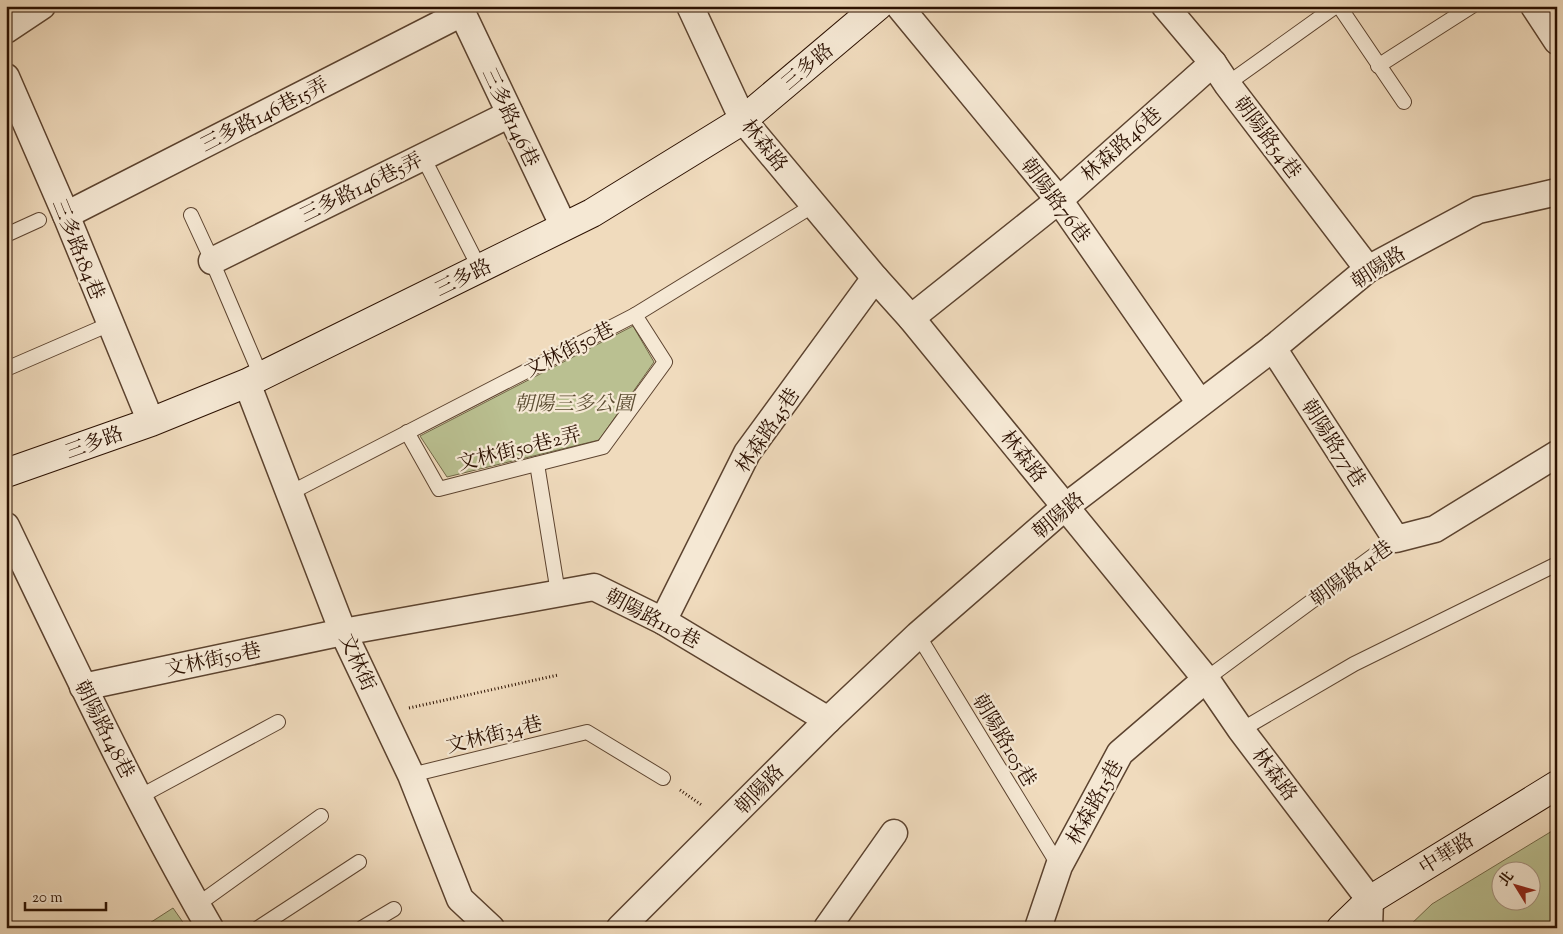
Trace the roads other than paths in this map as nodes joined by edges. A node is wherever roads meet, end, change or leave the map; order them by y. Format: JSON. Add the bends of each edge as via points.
{"nodes":[{"id":1,"x":42,"y":6,"type":"edge"},
{"id":2,"x":690,"y":6,"type":"edge"},
{"id":3,"x":878,"y":6,"type":"edge"},
{"id":4,"x":899,"y":6,"type":"edge"},
{"id":5,"x":1165,"y":6,"type":"edge"},
{"id":6,"x":1338,"y":6,"type":"edge"},
{"id":7,"x":1472,"y":6,"type":"edge"},
{"id":8,"x":1534,"y":6,"type":"edge"},
{"id":9,"x":460,"y":10,"type":"edge"},
{"id":10,"x":6,"y":30,"type":"edge"},
{"id":11,"x":1556,"y":39,"type":"edge"},
{"id":12,"x":1378,"y":66,"type":"junction"},
{"id":13,"x":1220,"y":73,"type":"junction"},
{"id":14,"x":6,"y":77,"type":"edge"},
{"id":15,"x":1404,"y":102,"type":"dead end"},
{"id":16,"x":510,"y":114,"type":"junction"},
{"id":17,"x":743,"y":120,"type":"junction"},
{"id":18,"x":423,"y":157,"type":"junction"},
{"id":19,"x":1557,"y":192,"type":"edge"},
{"id":20,"x":1059,"y":200,"type":"junction"},
{"id":21,"x":814,"y":205,"type":"junction"},
{"id":22,"x":66,"y":215,"type":"junction"},
{"id":23,"x":190,"y":215,"type":"dead end"},
{"id":24,"x":39,"y":220,"type":"dead end"},
{"id":25,"x":564,"y":227,"type":"junction"},
{"id":26,"x":6,"y":235,"type":"edge"},
{"id":27,"x":212,"y":261,"type":"junction"},
{"id":28,"x":480,"y":269,"type":"junction"},
{"id":29,"x":1368,"y":269,"type":"junction"},
{"id":30,"x":875,"y":278,"type":"junction"},
{"id":31,"x":635,"y":315,"type":"junction"},
{"id":32,"x":911,"y":318,"type":"junction"},
{"id":33,"x":110,"y":324,"type":"junction"},
{"id":34,"x":1273,"y":348,"type":"junction"},
{"id":35,"x":6,"y":369,"type":"edge"},
{"id":36,"x":254,"y":379,"type":"junction"},
{"id":37,"x":1200,"y":403,"type":"junction"},
{"id":38,"x":151,"y":422,"type":"junction"},
{"id":39,"x":407,"y":432,"type":"junction"},
{"id":40,"x":1557,"y":454,"type":"edge"},
{"id":41,"x":537,"y":464,"type":"junction"},
{"id":42,"x":6,"y":473,"type":"edge"},
{"id":43,"x":290,"y":493,"type":"junction"},
{"id":44,"x":1066,"y":507,"type":"junction"},
{"id":45,"x":6,"y":526,"type":"edge"},
{"id":46,"x":1396,"y":539,"type":"junction"},
{"id":47,"x":1557,"y":564,"type":"edge"},
{"id":48,"x":558,"y":593,"type":"junction"},
{"id":49,"x":663,"y":621,"type":"junction"},
{"id":50,"x":343,"y":632,"type":"junction"},
{"id":51,"x":918,"y":635,"type":"junction"},
{"id":52,"x":1206,"y":679,"type":"junction"},
{"id":53,"x":83,"y":687,"type":"junction"},
{"id":54,"x":828,"y":720,"type":"junction"},
{"id":55,"x":278,"y":722,"type":"dead end"},
{"id":56,"x":1242,"y":730,"type":"junction"},
{"id":57,"x":411,"y":775,"type":"junction"},
{"id":58,"x":663,"y":778,"type":"road end"},
{"id":59,"x":1557,"y":785,"type":"edge"},
{"id":60,"x":139,"y":797,"type":"junction"},
{"id":61,"x":321,"y":816,"type":"dead end"},
{"id":62,"x":894,"y":833,"type":"dead end"},
{"id":63,"x":359,"y":862,"type":"dead end"},
{"id":64,"x":1059,"y":866,"type":"junction"},
{"id":65,"x":1370,"y":900,"type":"junction"},
{"id":66,"x":197,"y":905,"type":"junction"},
{"id":67,"x":394,"y":909,"type":"dead end"},
{"id":68,"x":210,"y":928,"type":"edge"},
{"id":69,"x":258,"y":928,"type":"edge"},
{"id":70,"x":362,"y":928,"type":"edge"},
{"id":71,"x":491,"y":928,"type":"edge"},
{"id":72,"x":620,"y":928,"type":"edge"},
{"id":73,"x":828,"y":928,"type":"edge"},
{"id":74,"x":1038,"y":928,"type":"edge"},
{"id":75,"x":1341,"y":928,"type":"edge"},
{"id":76,"x":1369,"y":928,"type":"edge"}],
"edges":[{"from":1,"to":10,"type":"street"},
{"from":2,"to":17,"type":"street","name":"林森路"},
{"from":3,"to":17,"type":"street","name":"三多路"},
{"from":4,"to":20,"type":"street","name":"朝陽路76巷"},
{"from":5,"to":13,"type":"street","name":"朝陽路54巷"},
{"from":6,"to":12,"type":"lane"},
{"from":6,"to":13,"type":"lane"},
{"from":7,"to":12,"type":"lane"},
{"from":8,"to":11,"type":"street"},
{"from":9,"to":16,"type":"street","name":"三多路146巷"},
{"from":9,"to":22,"type":"street","name":"三多路146巷15弄"},
{"from":12,"to":15,"type":"lane"},
{"from":13,"to":20,"type":"street","name":"林森路46巷"},
{"from":13,"to":29,"type":"street","name":"朝陽路54巷"},
{"from":14,"to":22,"type":"street","name":"三多路184巷"},
{"from":16,"to":18,"type":"street","name":"三多路146巷5弄"},
{"from":16,"to":25,"type":"street","name":"三多路146巷"},
{"from":17,"to":21,"type":"street","name":"林森路"},
{"from":17,"to":25,"type":"street","name":"三多路"},
{"from":18,"to":27,"type":"street","name":"三多路146巷5弄"},
{"from":18,"to":28,"type":"lane"},
{"from":19,"to":29,"type":"street","name":"朝陽路","via":[[1478,210]]},
{"from":20,"to":32,"type":"street","name":"林森路46巷"},
{"from":20,"to":37,"type":"street","name":"朝陽路76巷"},
{"from":21,"to":30,"type":"street","name":"林森路"},
{"from":21,"to":31,"type":"lane","name":"文林街50巷"},
{"from":22,"to":33,"type":"street","name":"三多路184巷"},
{"from":23,"to":27,"type":"lane"},
{"from":24,"to":26,"type":"lane"},
{"from":25,"to":28,"type":"street","name":"三多路"},
{"from":27,"to":36,"type":"lane"},
{"from":28,"to":36,"type":"street","name":"三多路"},
{"from":29,"to":34,"type":"street","name":"朝陽路"},
{"from":30,"to":32,"type":"street","name":"林森路"},
{"from":30,"to":49,"type":"street","name":"林森路45巷","via":[[747,454]]},
{"from":31,"to":39,"type":"lane","name":"文林街50巷"},
{"from":31,"to":41,"type":"lane","name":"文林街50巷2弄","via":[[665,362],[603,447]]},
{"from":32,"to":44,"type":"street","name":"林森路"},
{"from":33,"to":35,"type":"lane"},
{"from":33,"to":38,"type":"street","name":"三多路184巷"},
{"from":34,"to":37,"type":"street","name":"朝陽路"},
{"from":34,"to":46,"type":"street","name":"朝陽路77巷"},
{"from":36,"to":38,"type":"street","name":"三多路"},
{"from":36,"to":43,"type":"street","name":"文林街"},
{"from":37,"to":44,"type":"street","name":"朝陽路"},
{"from":38,"to":42,"type":"street","name":"三多路"},
{"from":39,"to":41,"type":"lane","name":"文林街50巷2弄","via":[[439,489]]},
{"from":39,"to":43,"type":"lane","name":"文林街50巷"},
{"from":40,"to":46,"type":"street","name":"朝陽路41巷","via":[[1435,529]]},
{"from":41,"to":48,"type":"lane"},
{"from":43,"to":50,"type":"street","name":"文林街"},
{"from":44,"to":51,"type":"street","name":"朝陽路"},
{"from":44,"to":52,"type":"street","name":"林森路"},
{"from":45,"to":53,"type":"street","name":"朝陽路148巷"},
{"from":46,"to":52,"type":"lane","name":"朝陽路41巷"},
{"from":47,"to":56,"type":"lane","via":[[1354,664]]},
{"from":48,"to":49,"type":"street","name":"朝陽路110巷","via":[[594,587]]},
{"from":48,"to":50,"type":"street","name":"朝陽路110巷"},
{"from":49,"to":54,"type":"street","name":"朝陽路110巷"},
{"from":50,"to":53,"type":"street","name":"文林街50巷"},
{"from":50,"to":57,"type":"street","name":"文林街"},
{"from":51,"to":54,"type":"street","name":"朝陽路"},
{"from":51,"to":64,"type":"lane","name":"朝陽路105巷"},
{"from":52,"to":56,"type":"street","name":"林森路"},
{"from":52,"to":64,"type":"street","name":"林森路15巷","via":[[1120,753]]},
{"from":53,"to":60,"type":"street","name":"朝陽路148巷"},
{"from":54,"to":72,"type":"street","name":"朝陽路"},
{"from":55,"to":60,"type":"lane"},
{"from":56,"to":65,"type":"street","name":"林森路"},
{"from":57,"to":58,"type":"lane","name":"文林街34巷","via":[[587,732]]},
{"from":57,"to":71,"type":"street","name":"文林街","via":[[460,899]]},
{"from":59,"to":65,"type":"street","name":"中華路"},
{"from":60,"to":66,"type":"street","name":"朝陽路148巷"},
{"from":61,"to":66,"type":"lane"},
{"from":62,"to":73,"type":"street"},
{"from":63,"to":69,"type":"lane"},
{"from":64,"to":74,"type":"street","name":"林森路15巷"},
{"from":65,"to":75,"type":"street","name":"中華路"},
{"from":65,"to":76,"type":"street"},
{"from":66,"to":68,"type":"street","name":"朝陽路148巷"},
{"from":67,"to":70,"type":"lane"}]}
